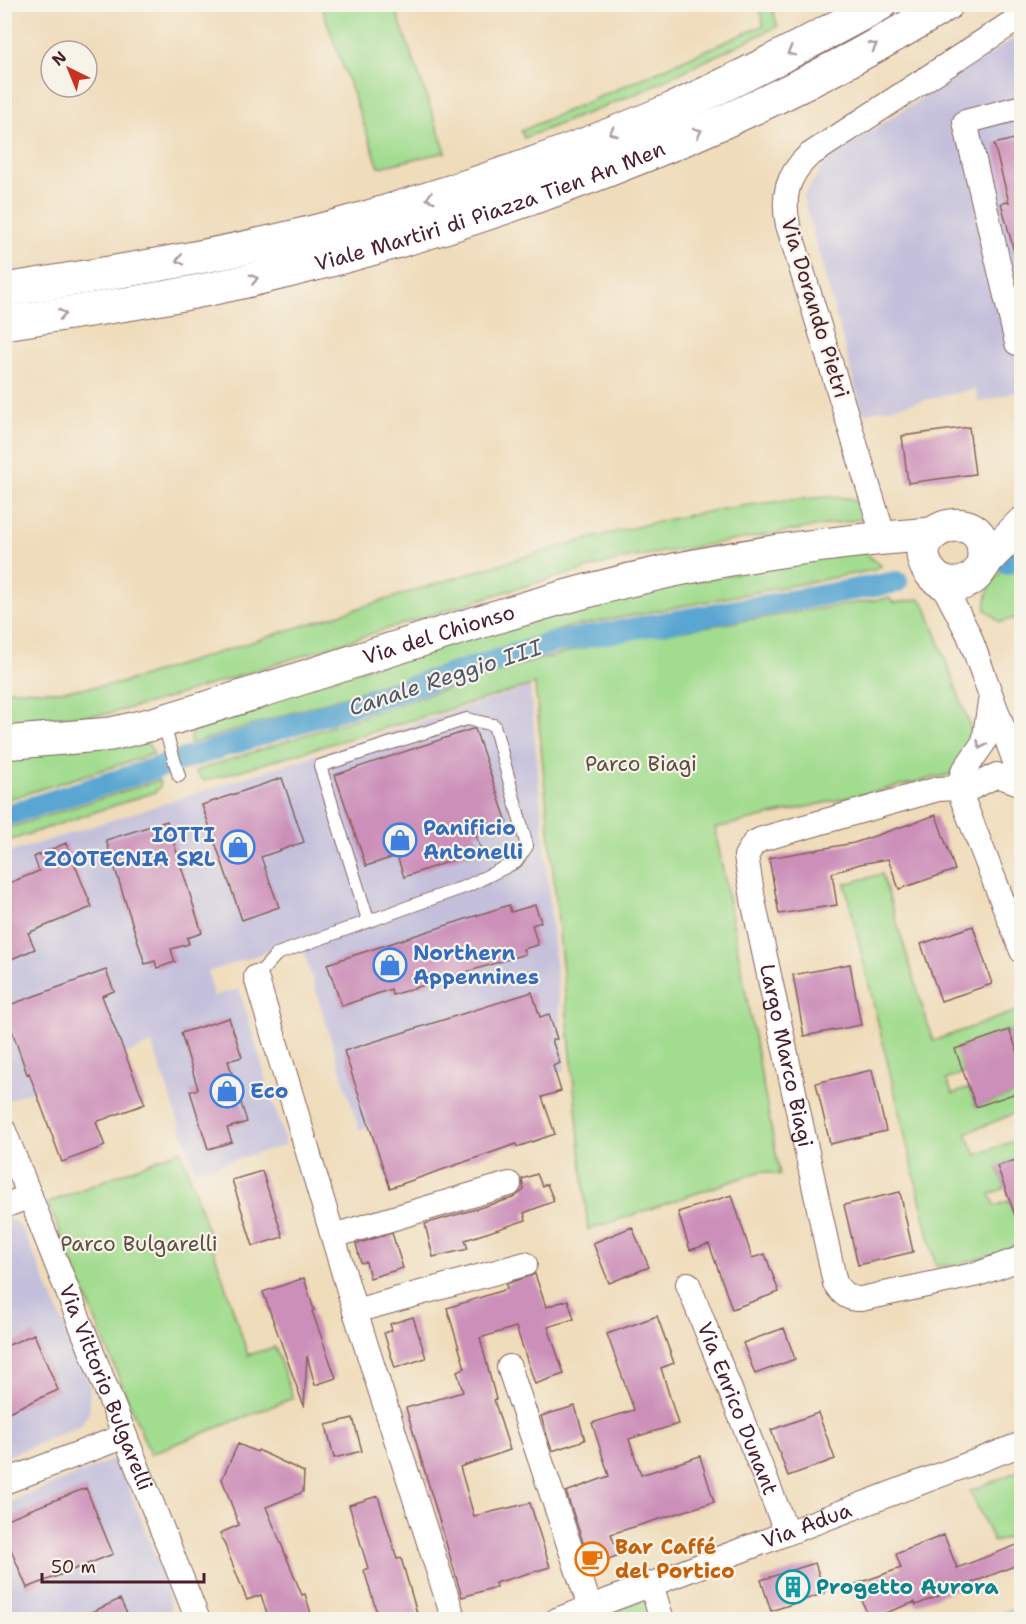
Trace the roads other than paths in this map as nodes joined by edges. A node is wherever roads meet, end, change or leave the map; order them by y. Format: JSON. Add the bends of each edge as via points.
{"nodes":[{"id":1,"x":880,"y":4,"type":"edge"},
{"id":2,"x":947,"y":4,"type":"edge"},
{"id":3,"x":1022,"y":16,"type":"edge"},
{"id":4,"x":1022,"y":107,"type":"edge"},
{"id":5,"x":4,"y":290,"type":"edge"},
{"id":6,"x":4,"y":323,"type":"edge"},
{"id":7,"x":1022,"y":342,"type":"edge"},
{"id":8,"x":1022,"y":516,"type":"edge"},
{"id":9,"x":1022,"y":524,"type":"edge"},
{"id":10,"x":880,"y":538,"type":"junction"},
{"id":11,"x":950,"y":564,"type":"junction"},
{"id":12,"x":991,"y":697,"type":"junction"},
{"id":13,"x":166,"y":734,"type":"junction"},
{"id":14,"x":4,"y":742,"type":"edge"},
{"id":15,"x":179,"y":776,"type":"dead end"},
{"id":16,"x":1022,"y":782,"type":"edge"},
{"id":17,"x":958,"y":789,"type":"junction"},
{"id":18,"x":368,"y":920,"type":"junction"},
{"id":19,"x":1022,"y":951,"type":"edge"},
{"id":20,"x":256,"y":977,"type":"joint"},
{"id":21,"x":4,"y":1131,"type":"edge"},
{"id":22,"x":509,"y":1184,"type":"dead end"},
{"id":23,"x":30,"y":1196,"type":"junction"},
{"id":24,"x":4,"y":1206,"type":"edge"},
{"id":25,"x":333,"y":1236,"type":"junction"},
{"id":26,"x":1022,"y":1258,"type":"edge"},
{"id":27,"x":525,"y":1264,"type":"dead end"},
{"id":28,"x":688,"y":1284,"type":"dead end"},
{"id":29,"x":355,"y":1311,"type":"junction"},
{"id":30,"x":509,"y":1367,"type":"dead end"},
{"id":31,"x":125,"y":1436,"type":"junction"},
{"id":32,"x":1022,"y":1444,"type":"edge"},
{"id":33,"x":4,"y":1482,"type":"edge"},
{"id":34,"x":787,"y":1533,"type":"junction"},
{"id":35,"x":651,"y":1584,"type":"junction"},
{"id":36,"x":590,"y":1607,"type":"junction"},
{"id":37,"x":195,"y":1617,"type":"edge"},
{"id":38,"x":454,"y":1620,"type":"edge"},
{"id":39,"x":557,"y":1620,"type":"edge"},
{"id":40,"x":662,"y":1620,"type":"edge"}],
"edges":[{"from":1,"to":5,"type":"main road","name":"Viale Martiri di Piazza Tien An Men","one_way":true,"via":[[789,54],[667,111],[447,193],[278,240]]},
{"from":6,"to":2,"type":"main road","name":"Viale Martiri di Piazza Tien An Men","one_way":true,"via":[[236,283],[346,256],[527,199],[614,167],[762,103]]},
{"from":3,"to":10,"type":"street","name":"Via Dorando Pietri","via":[[808,156],[787,186],[784,205],[788,225]]},
{"from":4,"to":7,"type":"street","via":[[965,122],[1017,343]]},
{"from":8,"to":11,"type":"main road","via":[[970,528],[946,525]]},
{"from":9,"to":11,"type":"main road"},
{"from":10,"to":11,"type":"main road"},
{"from":10,"to":13,"type":"main road","name":"Via del Chionso","via":[[708,565],[584,592]]},
{"from":11,"to":12,"type":"street"},
{"from":12,"to":16,"type":"street"},
{"from":12,"to":17,"type":"street","one_way":true,"via":[[984,742],[963,772]]},
{"from":13,"to":14,"type":"main road","name":"Via del Chionso"},
{"from":13,"to":15,"type":"lane"},
{"from":16,"to":17,"type":"street","name":"Largo Marco Biagi","via":[[998,776],[967,790]]},
{"from":17,"to":19,"type":"street"},
{"from":17,"to":26,"type":"street","name":"Largo Marco Biagi","via":[[938,789],[762,838],[749,849],[746,862],[839,1291],[861,1299],[978,1274]]},
{"from":18,"to":18,"type":"lane","via":[[467,886],[516,862],[527,846],[494,725],[467,719],[320,766]]},
{"from":18,"to":20,"type":"lane","via":[[277,954]]},
{"from":20,"to":25,"type":"street"},
{"from":21,"to":23,"type":"street","name":"Via Vittorio Bulgarelli"},
{"from":22,"to":25,"type":"street"},
{"from":23,"to":24,"type":"street"},
{"from":23,"to":31,"type":"street","name":"Via Vittorio Bulgarelli"},
{"from":25,"to":29,"type":"street"},
{"from":27,"to":29,"type":"street"},
{"from":28,"to":34,"type":"street","name":"Via Enrico Dunant"},
{"from":29,"to":38,"type":"street"},
{"from":30,"to":36,"type":"street"},
{"from":31,"to":33,"type":"street"},
{"from":31,"to":37,"type":"street","name":"Via Vittorio Bulgarelli"},
{"from":32,"to":34,"type":"street","name":"Via Adua"},
{"from":34,"to":35,"type":"street","name":"Via Adua"},
{"from":35,"to":36,"type":"street","name":"Via Adua"},
{"from":35,"to":40,"type":"street"},
{"from":36,"to":39,"type":"street","name":"Via Adua"}]}
